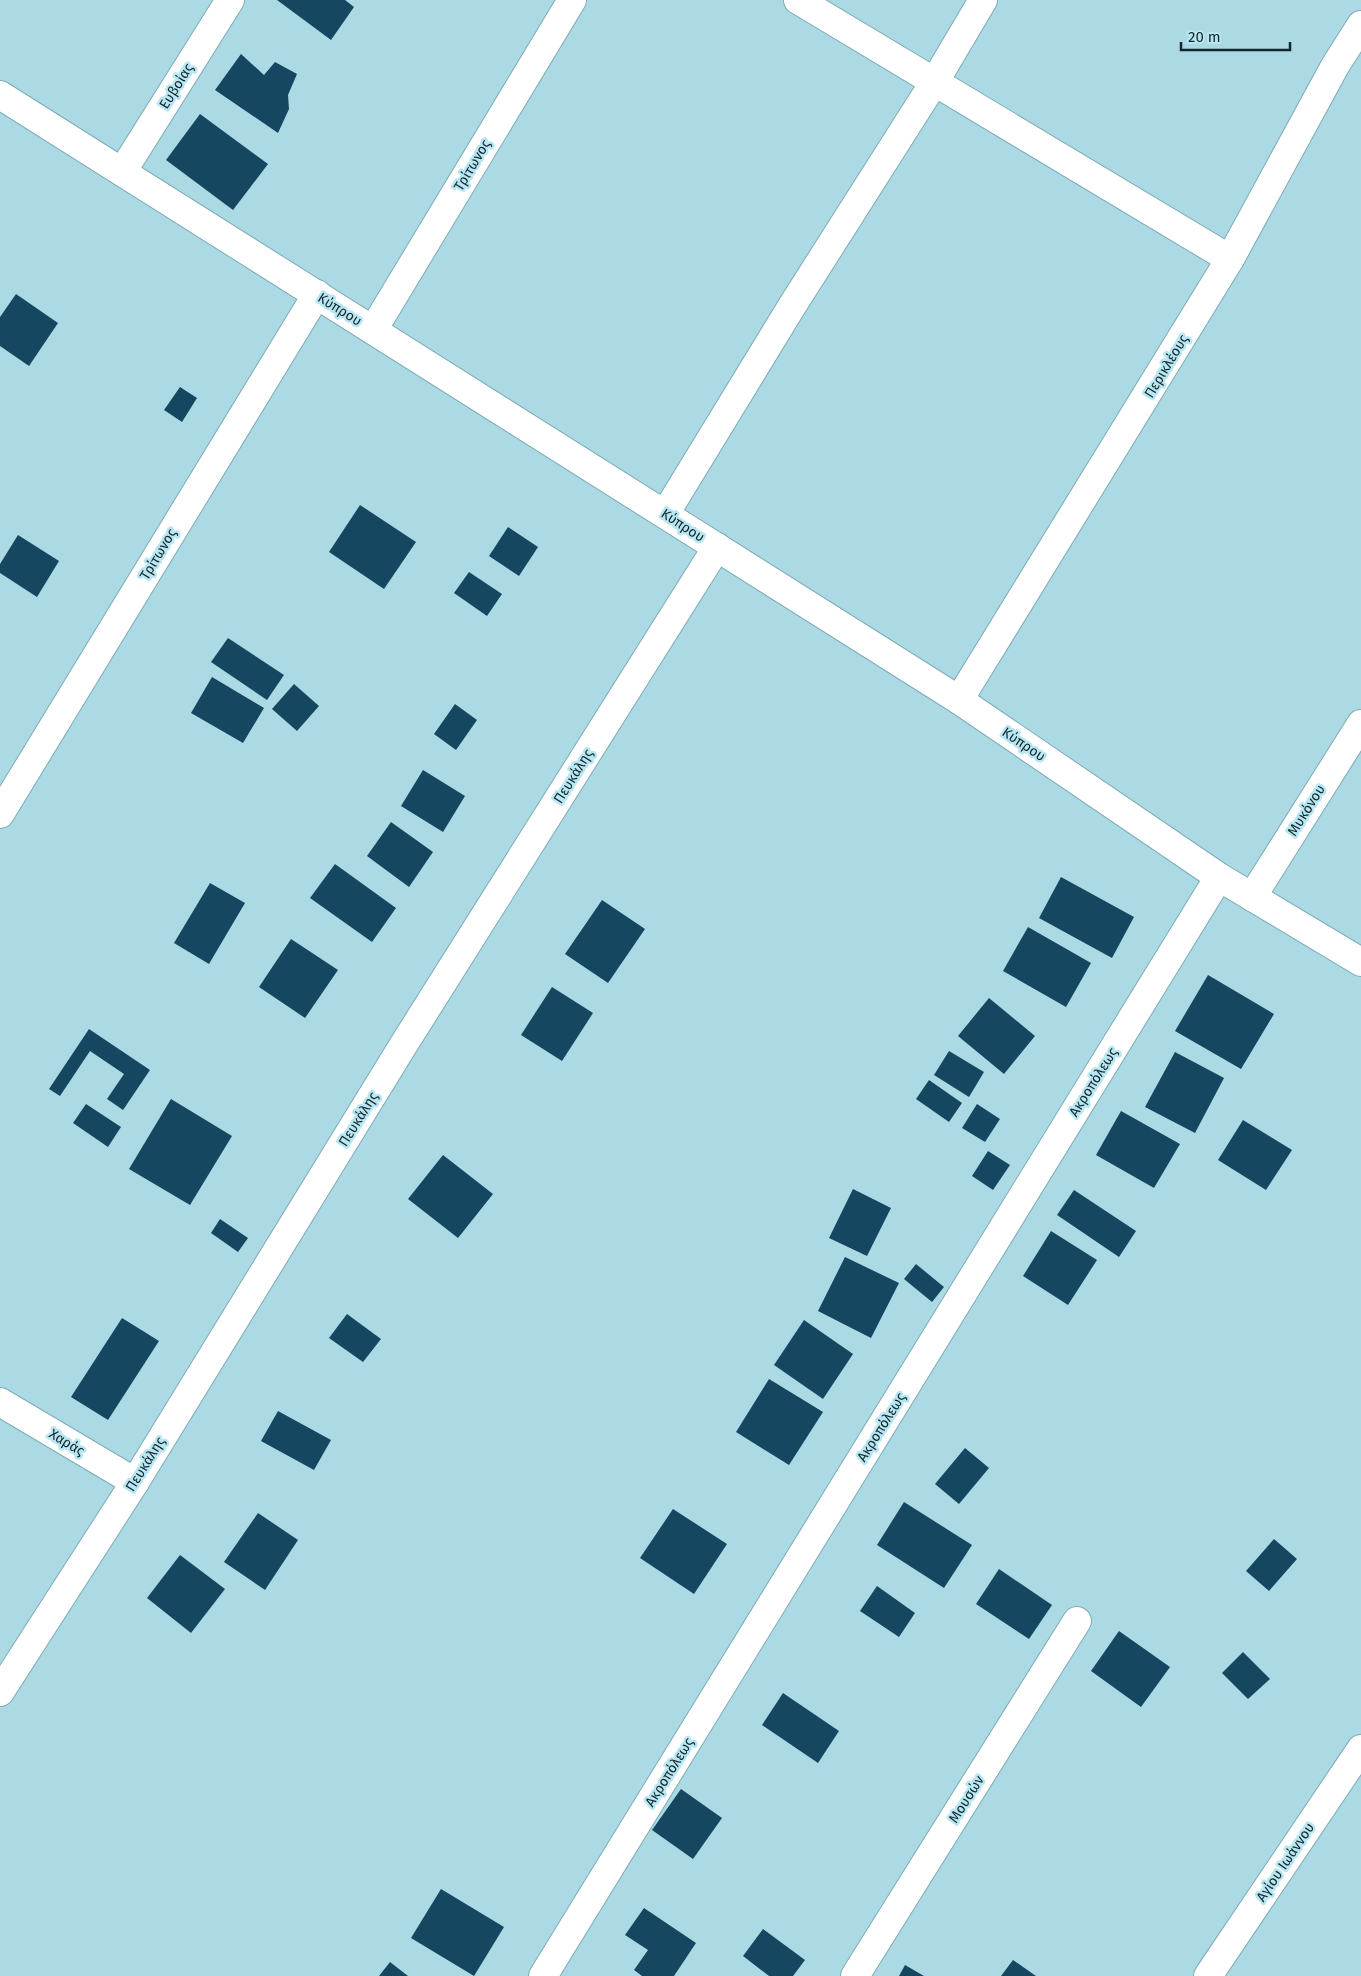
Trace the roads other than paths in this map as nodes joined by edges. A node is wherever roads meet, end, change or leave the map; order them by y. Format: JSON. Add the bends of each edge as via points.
{"nodes":[{"id":1,"x":230,"y":0,"type":"edge"},
{"id":2,"x":572,"y":0,"type":"edge"},
{"id":3,"x":798,"y":0,"type":"edge"},
{"id":4,"x":983,"y":0,"type":"edge"},
{"id":5,"x":1361,"y":24,"type":"edge"},
{"id":6,"x":935,"y":81,"type":"junction"},
{"id":7,"x":0,"y":95,"type":"edge"},
{"id":8,"x":122,"y":172,"type":"junction"},
{"id":9,"x":1230,"y":259,"type":"junction"},
{"id":10,"x":316,"y":294,"type":"junction"},
{"id":11,"x":372,"y":330,"type":"junction"},
{"id":12,"x":665,"y":514,"type":"junction"},
{"id":13,"x":717,"y":547,"type":"junction"},
{"id":14,"x":959,"y":700,"type":"junction"},
{"id":15,"x":1361,"y":724,"type":"edge"},
{"id":16,"x":0,"y":814,"type":"edge"},
{"id":17,"x":1219,"y":877,"type":"junction"},
{"id":18,"x":1252,"y":897,"type":"junction"},
{"id":19,"x":1361,"y":962,"type":"edge"},
{"id":20,"x":0,"y":1402,"type":"edge"},
{"id":21,"x":134,"y":1482,"type":"junction"},
{"id":22,"x":1077,"y":1621,"type":"dead end"},
{"id":23,"x":0,"y":1692,"type":"edge"},
{"id":24,"x":1361,"y":1749,"type":"edge"},
{"id":25,"x":543,"y":1976,"type":"edge"},
{"id":26,"x":855,"y":1976,"type":"edge"},
{"id":27,"x":1208,"y":1976,"type":"edge"}],
"edges":[{"from":1,"to":8,"type":"street","name":"Ευβοίας"},
{"from":2,"to":11,"type":"street","name":"Τρίτωνος"},
{"from":3,"to":6,"type":"street"},
{"from":4,"to":6,"type":"street"},
{"from":5,"to":9,"type":"street","name":"Περικλέους"},
{"from":6,"to":9,"type":"street"},
{"from":6,"to":12,"type":"street"},
{"from":7,"to":8,"type":"street","name":"Κύπρου"},
{"from":8,"to":10,"type":"street","name":"Κύπρου"},
{"from":9,"to":14,"type":"street","name":"Περικλέους"},
{"from":10,"to":11,"type":"street","name":"Κύπρου"},
{"from":10,"to":16,"type":"street","name":"Τρίτωνος"},
{"from":11,"to":12,"type":"street","name":"Κύπρου"},
{"from":12,"to":13,"type":"street","name":"Κύπρου"},
{"from":13,"to":14,"type":"street","name":"Κύπρου"},
{"from":13,"to":21,"type":"street","name":"Πευκάλης","via":[[409,1036]]},
{"from":14,"to":17,"type":"street","name":"Κύπρου"},
{"from":15,"to":18,"type":"street","name":"Μυκόνου"},
{"from":17,"to":18,"type":"street","name":"Κύπρου"},
{"from":17,"to":25,"type":"street","name":"Ακροπόλεως"},
{"from":18,"to":19,"type":"street","name":"Κύπρου"},
{"from":20,"to":21,"type":"street","name":"Χαράς"},
{"from":21,"to":23,"type":"street","name":"Πευκάλης"},
{"from":22,"to":26,"type":"street","name":"Μουσών"},
{"from":24,"to":27,"type":"street","name":"Αγίου Ιωάννου"}]}
